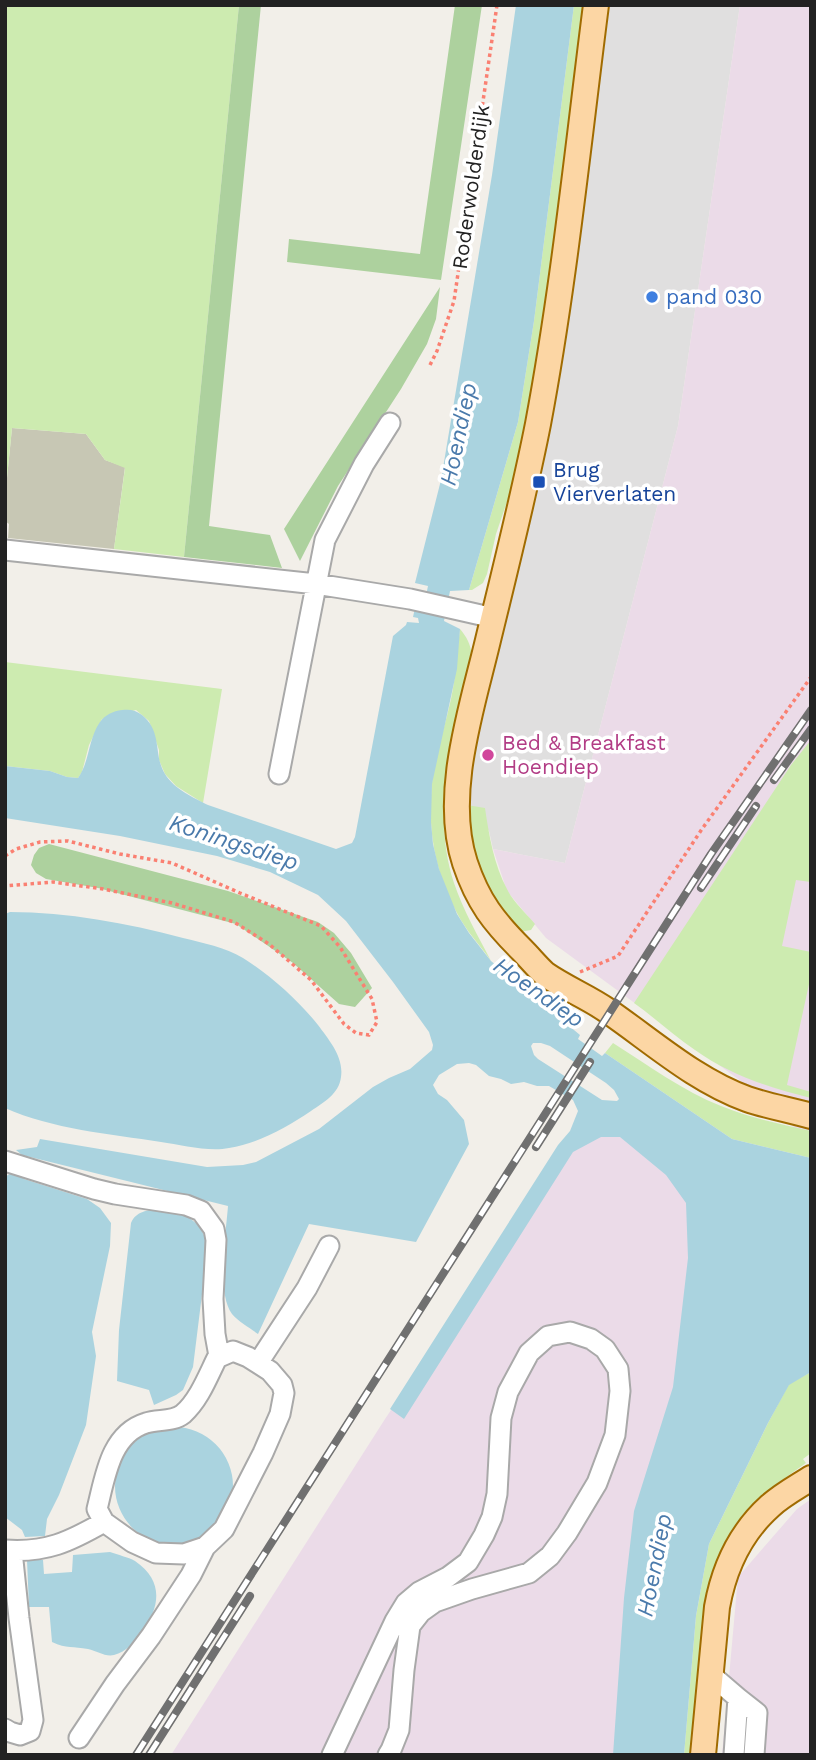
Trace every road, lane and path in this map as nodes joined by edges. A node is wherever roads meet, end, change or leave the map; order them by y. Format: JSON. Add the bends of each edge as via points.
{"nodes":[{"id":1,"x":497,"y":5,"type":"edge"},
{"id":2,"x":596,"y":5,"type":"edge"},
{"id":3,"x":430,"y":365,"type":"dead end"},
{"id":4,"x":390,"y":423,"type":"dead end"},
{"id":5,"x":5,"y":550,"type":"edge"},
{"id":6,"x":316,"y":584,"type":"junction"},
{"id":7,"x":494,"y":618,"type":"junction"},
{"id":8,"x":811,"y":677,"type":"edge"},
{"id":9,"x":279,"y":774,"type":"dead end"},
{"id":10,"x":5,"y":856,"type":"edge"},
{"id":11,"x":5,"y":886,"type":"edge"},
{"id":12,"x":568,"y":987,"type":"junction"},
{"id":13,"x":811,"y":1116,"type":"edge"},
{"id":14,"x":5,"y":1161,"type":"edge"},
{"id":15,"x":329,"y":1245,"type":"dead end"},
{"id":16,"x":219,"y":1356,"type":"junction"},
{"id":17,"x":258,"y":1363,"type":"junction"},
{"id":18,"x":811,"y":1478,"type":"edge"},
{"id":19,"x":104,"y":1522,"type":"junction"},
{"id":20,"x":205,"y":1547,"type":"junction"},
{"id":21,"x":9,"y":1550,"type":"edge"},
{"id":22,"x":710,"y":1674,"type":"junction"},
{"id":23,"x":738,"y":1698,"type":"junction"},
{"id":24,"x":5,"y":1729,"type":"edge"},
{"id":25,"x":79,"y":1738,"type":"dead end"},
{"id":26,"x":332,"y":1755,"type":"edge"},
{"id":27,"x":387,"y":1755,"type":"edge"},
{"id":28,"x":703,"y":1755,"type":"edge"},
{"id":29,"x":734,"y":1755,"type":"edge"},
{"id":30,"x":754,"y":1755,"type":"edge"}],
"edges":[{"from":1,"to":3,"type":"path","name":"Roderwolderdijk","via":[[454,301]]},
{"from":2,"to":7,"type":"main road","via":[[553,331]]},
{"from":4,"to":6,"type":"street","via":[[325,540]]},
{"from":5,"to":6,"type":"street"},
{"from":6,"to":7,"type":"street"},
{"from":6,"to":9,"type":"street"},
{"from":7,"to":12,"type":"main road","via":[[458,778],[456,800],[464,860],[478,897],[505,933],[544,973]]},
{"from":8,"to":12,"type":"path","via":[[702,828],[618,956],[575,975]]},
{"from":10,"to":11,"type":"path","via":[[40,842],[68,841],[172,863],[321,926],[340,947],[372,999],[377,1022],[369,1035],[356,1033],[311,980],[234,922],[103,889],[53,882]]},
{"from":12,"to":13,"type":"main road","via":[[719,1086]]},
{"from":14,"to":16,"type":"street","via":[[94,1189],[201,1211],[216,1240],[213,1299]]},
{"from":15,"to":17,"type":"street"},
{"from":16,"to":17,"type":"street","via":[[233,1351]]},
{"from":16,"to":19,"type":"street","via":[[181,1416],[146,1423],[130,1431],[116,1448],[97,1509]]},
{"from":17,"to":20,"type":"street","via":[[282,1385],[280,1414],[224,1529]]},
{"from":18,"to":22,"type":"main road","via":[[771,1506],[736,1549],[721,1587]]},
{"from":19,"to":20,"type":"street","via":[[156,1553],[184,1554]]},
{"from":19,"to":21,"type":"street","via":[[48,1548]]},
{"from":20,"to":25,"type":"street","via":[[151,1636]]},
{"from":21,"to":24,"type":"street","via":[[33,1720],[30,1731],[20,1735]]},
{"from":22,"to":23,"type":"street"},
{"from":22,"to":28,"type":"main road"},
{"from":23,"to":29,"type":"street"},
{"from":23,"to":30,"type":"street","via":[[757,1713]]},
{"from":26,"to":27,"type":"street","via":[[407,1603],[468,1562],[484,1535],[497,1494],[501,1418],[508,1392],[529,1353],[548,1336],[570,1332],[591,1339],[605,1349],[618,1369],[620,1391],[615,1435],[597,1483],[550,1556],[529,1573],[435,1602],[421,1612],[411,1626],[399,1730]]}]}
